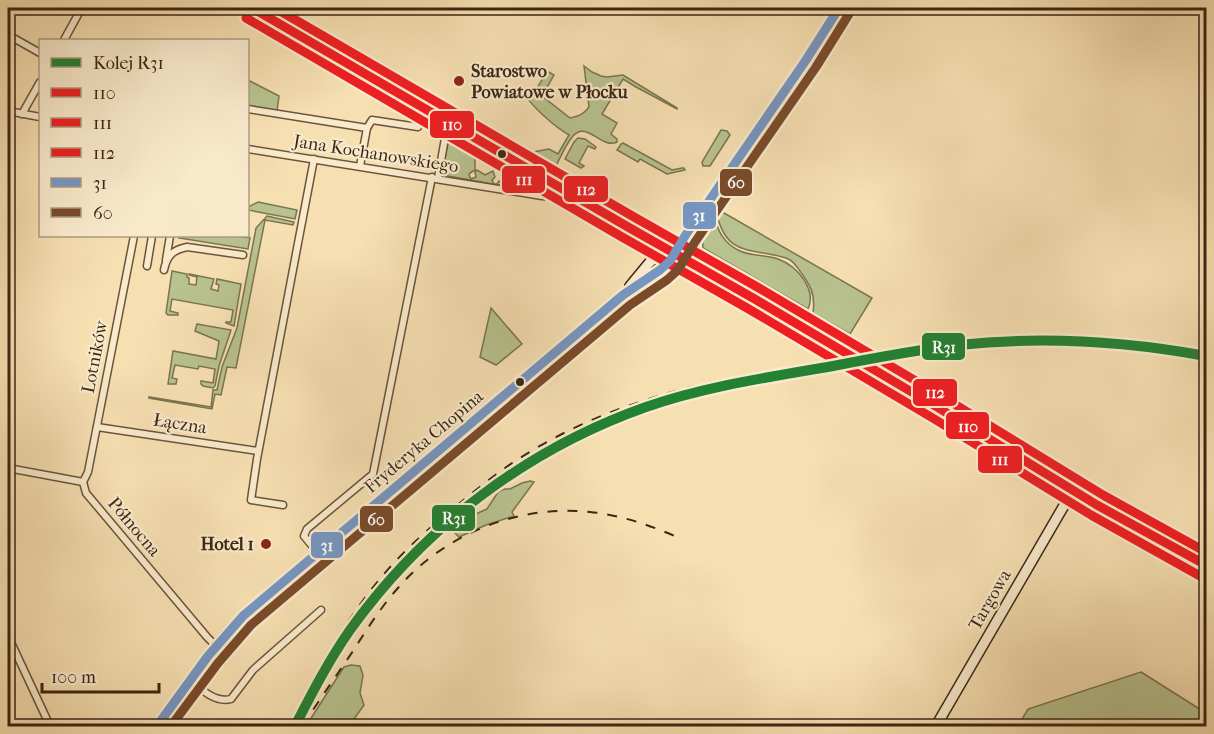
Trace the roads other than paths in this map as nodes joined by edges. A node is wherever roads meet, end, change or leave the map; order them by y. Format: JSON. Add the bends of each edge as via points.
{"nodes":[{"id":1,"x":73,"y":8,"type":"edge"},
{"id":2,"x":252,"y":8,"type":"edge"},
{"id":3,"x":840,"y":8,"type":"edge"},
{"id":4,"x":65,"y":39,"type":"edge"},
{"id":5,"x":8,"y":40,"type":"edge"},
{"id":6,"x":39,"y":52,"type":"edge"},
{"id":7,"x":39,"y":84,"type":"edge"},
{"id":8,"x":249,"y":109,"type":"edge"},
{"id":9,"x":8,"y":111,"type":"edge"},
{"id":10,"x":22,"y":114,"type":"junction"},
{"id":11,"x":39,"y":117,"type":"edge"},
{"id":12,"x":448,"y":121,"type":"junction"},
{"id":13,"x":367,"y":128,"type":"junction"},
{"id":14,"x":418,"y":128,"type":"dead end"},
{"id":15,"x":249,"y":149,"type":"edge"},
{"id":16,"x":314,"y":159,"type":"junction"},
{"id":17,"x":360,"y":166,"type":"junction"},
{"id":18,"x":435,"y":178,"type":"junction"},
{"id":19,"x":553,"y":182,"type":"junction"},
{"id":20,"x":570,"y":193,"type":"junction"},
{"id":21,"x":542,"y":196,"type":"junction"},
{"id":22,"x":134,"y":237,"type":"edge"},
{"id":23,"x":152,"y":237,"type":"edge"},
{"id":24,"x":170,"y":237,"type":"edge"},
{"id":25,"x":670,"y":251,"type":"junction"},
{"id":26,"x":243,"y":255,"type":"dead end"},
{"id":27,"x":166,"y":261,"type":"junction"},
{"id":28,"x":147,"y":266,"type":"dead end"},
{"id":29,"x":164,"y":270,"type":"dead end"},
{"id":30,"x":97,"y":427,"type":"junction"},
{"id":31,"x":258,"y":451,"type":"junction"},
{"id":32,"x":8,"y":468,"type":"edge"},
{"id":33,"x":83,"y":482,"type":"junction"},
{"id":34,"x":1073,"y":490,"type":"junction"},
{"id":35,"x":283,"y":505,"type":"dead end"},
{"id":36,"x":318,"y":553,"type":"junction"},
{"id":37,"x":1206,"y":565,"type":"edge"},
{"id":38,"x":321,"y":610,"type":"dead end"},
{"id":39,"x":8,"y":636,"type":"edge"},
{"id":40,"x":216,"y":646,"type":"junction"},
{"id":41,"x":191,"y":680,"type":"junction"},
{"id":42,"x":50,"y":726,"type":"edge"},
{"id":43,"x":157,"y":726,"type":"edge"},
{"id":44,"x":936,"y":726,"type":"edge"}],
"edges":[{"from":1,"to":4,"type":"street","via":[[80,11]]},
{"from":2,"to":12,"type":"street"},
{"from":3,"to":25,"type":"street","name":"Fryderyka Chopina","via":[[685,236]]},
{"from":5,"to":6,"type":"street","via":[[10,36]]},
{"from":7,"to":10,"type":"street"},
{"from":8,"to":13,"type":"street"},
{"from":9,"to":10,"type":"street"},
{"from":10,"to":11,"type":"street"},
{"from":12,"to":18,"type":"street"},
{"from":12,"to":19,"type":"street"},
{"from":13,"to":14,"type":"street","via":[[372,120]]},
{"from":13,"to":17,"type":"street"},
{"from":15,"to":16,"type":"street","name":"Jana Kochanowskiego"},
{"from":16,"to":17,"type":"street","name":"Jana Kochanowskiego"},
{"from":16,"to":31,"type":"street"},
{"from":17,"to":18,"type":"street","name":"Jana Kochanowskiego"},
{"from":18,"to":21,"type":"street","name":"Jana Kochanowskiego"},
{"from":18,"to":36,"type":"street","via":[[373,474],[307,529],[304,536]]},
{"from":19,"to":20,"type":"street"},
{"from":19,"to":21,"type":"street"},
{"from":20,"to":21,"type":"street","name":"Jana Kochanowskiego"},
{"from":20,"to":25,"type":"street"},
{"from":22,"to":30,"type":"street","name":"Lotników"},
{"from":23,"to":28,"type":"street"},
{"from":24,"to":27,"type":"street"},
{"from":25,"to":34,"type":"street"},
{"from":25,"to":36,"type":"street","name":"Fryderyka Chopina","via":[[670,261],[660,270],[623,295]]},
{"from":26,"to":27,"type":"street","via":[[187,247]]},
{"from":27,"to":29,"type":"street"},
{"from":30,"to":31,"type":"street","name":"Łączna"},
{"from":30,"to":33,"type":"street","name":"Lotników"},
{"from":31,"to":35,"type":"street","via":[[251,500]]},
{"from":32,"to":33,"type":"street"},
{"from":33,"to":40,"type":"street","name":"Północna","via":[[86,493]]},
{"from":34,"to":37,"type":"street"},
{"from":34,"to":44,"type":"street","name":"Targowa"},
{"from":36,"to":40,"type":"street","name":"Fryderyka Chopina","via":[[243,616]]},
{"from":38,"to":41,"type":"street","via":[[254,670],[231,699],[216,699]]},
{"from":39,"to":42,"type":"street"},
{"from":40,"to":41,"type":"street","name":"Fryderyka Chopina"},
{"from":41,"to":43,"type":"street","name":"Fryderyka Chopina"}]}
